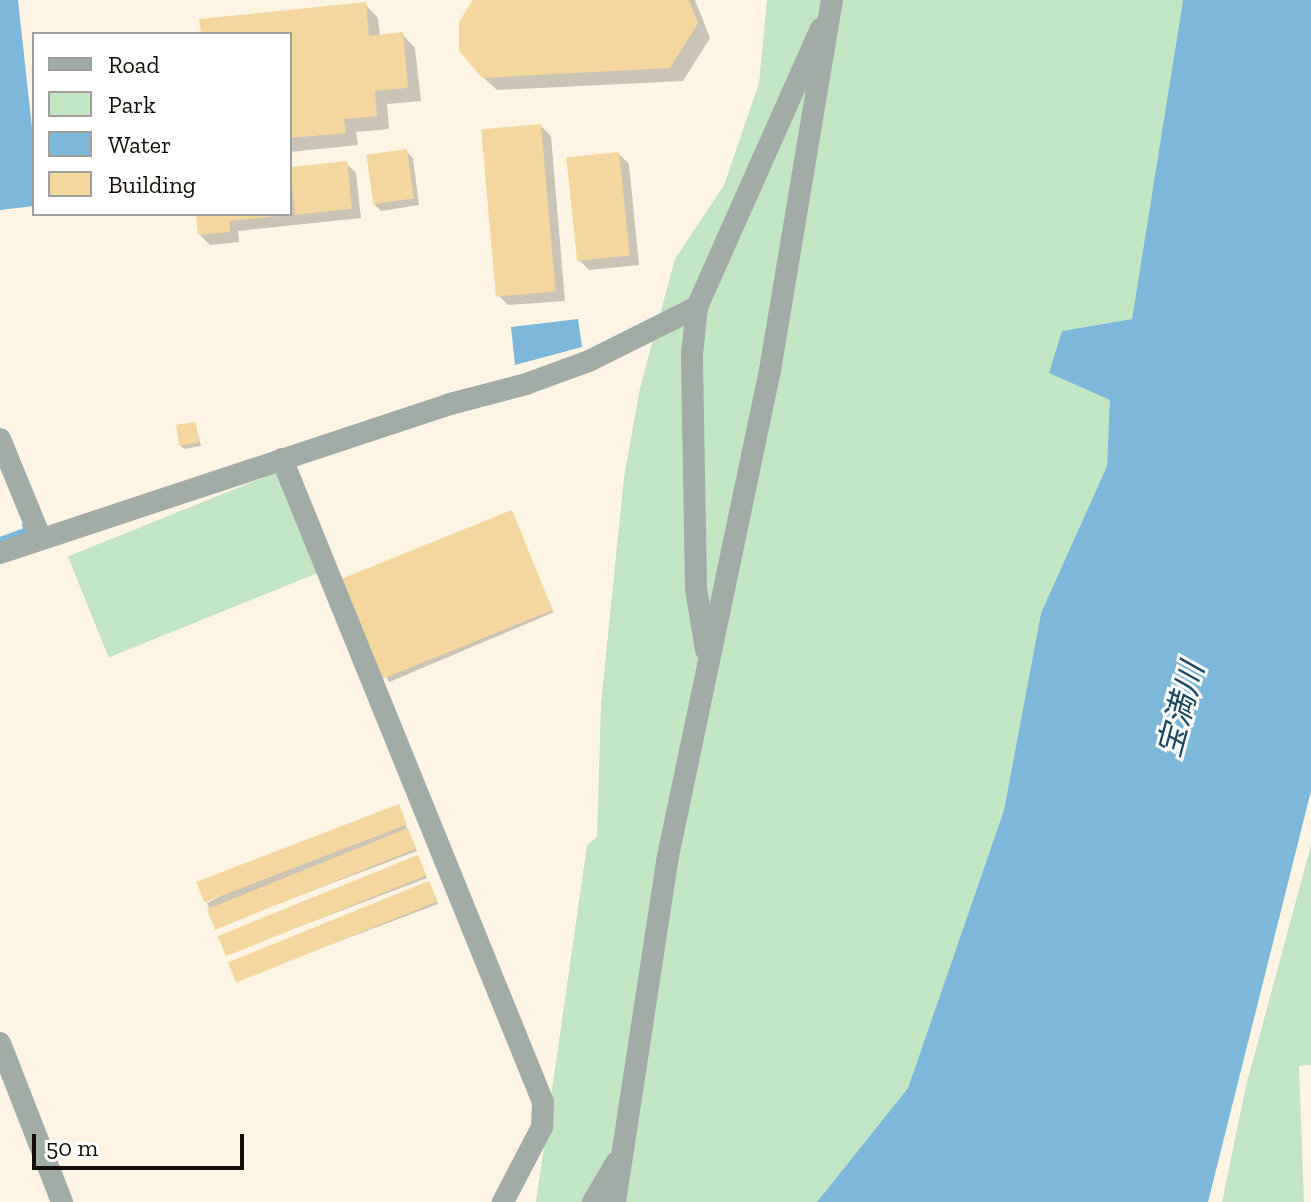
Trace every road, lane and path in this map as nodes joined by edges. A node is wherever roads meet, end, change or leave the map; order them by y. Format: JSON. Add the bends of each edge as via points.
{"nodes":[{"id":1,"x":832,"y":3,"type":"edge"},
{"id":2,"x":697,"y":307,"type":"junction"},
{"id":3,"x":0,"y":439,"type":"edge"},
{"id":4,"x":282,"y":459,"type":"junction"},
{"id":5,"x":41,"y":539,"type":"junction"},
{"id":6,"x":0,"y":553,"type":"edge"},
{"id":7,"x":708,"y":659,"type":"junction"},
{"id":8,"x":0,"y":1043,"type":"edge"},
{"id":9,"x":619,"y":1159,"type":"junction"},
{"id":10,"x":62,"y":1202,"type":"edge"},
{"id":11,"x":503,"y":1202,"type":"edge"},
{"id":12,"x":593,"y":1202,"type":"edge"},
{"id":13,"x":615,"y":1202,"type":"edge"}],
"edges":[{"from":1,"to":2,"type":"street"},
{"from":1,"to":7,"type":"street","via":[[770,370]]},
{"from":2,"to":4,"type":"street","via":[[589,361]]},
{"from":2,"to":7,"type":"street","via":[[692,354],[696,589]]},
{"from":3,"to":5,"type":"street"},
{"from":4,"to":5,"type":"street"},
{"from":4,"to":11,"type":"street","via":[[543,1102],[542,1127]]},
{"from":5,"to":6,"type":"street"},
{"from":7,"to":9,"type":"street","via":[[667,861]]},
{"from":8,"to":10,"type":"street"},
{"from":9,"to":12,"type":"street"},
{"from":9,"to":13,"type":"street"}]}
